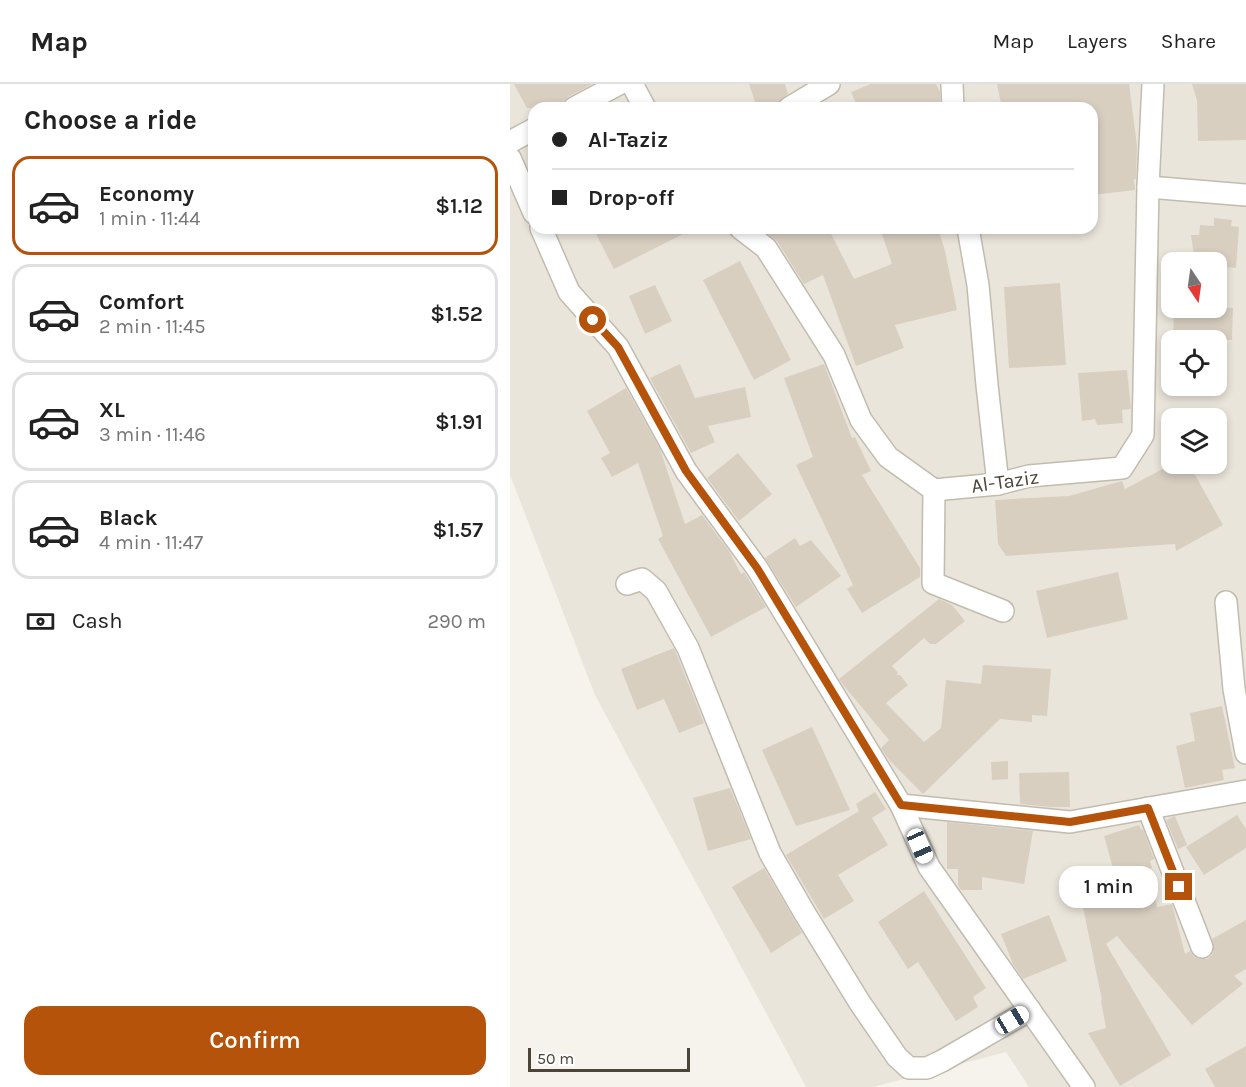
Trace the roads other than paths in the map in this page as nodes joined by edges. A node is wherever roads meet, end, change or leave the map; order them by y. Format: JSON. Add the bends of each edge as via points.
{"nodes":[{"id":1,"x":619,"y":84,"type":"edge"},
{"id":2,"x":632,"y":84,"type":"edge"},
{"id":3,"x":829,"y":84,"type":"edge"},
{"id":4,"x":952,"y":84,"type":"edge"},
{"id":5,"x":1153,"y":84,"type":"edge"},
{"id":6,"x":585,"y":102,"type":"edge"},
{"id":7,"x":642,"y":102,"type":"edge"},
{"id":8,"x":799,"y":102,"type":"edge"},
{"id":9,"x":953,"y":102,"type":"edge"},
{"id":10,"x":528,"y":132,"type":"edge"},
{"id":11,"x":510,"y":142,"type":"edge"},
{"id":12,"x":510,"y":158,"type":"edge"},
{"id":13,"x":1148,"y":187,"type":"junction"},
{"id":14,"x":1246,"y":195,"type":"edge"},
{"id":15,"x":528,"y":199,"type":"edge"},
{"id":16,"x":544,"y":234,"type":"edge"},
{"id":17,"x":748,"y":234,"type":"edge"},
{"id":18,"x":969,"y":234,"type":"edge"},
{"id":19,"x":998,"y":484,"type":"junction"},
{"id":20,"x":934,"y":490,"type":"junction"},
{"id":21,"x":627,"y":584,"type":"dead end"},
{"id":22,"x":1226,"y":602,"type":"dead end"},
{"id":23,"x":1003,"y":611,"type":"dead end"},
{"id":24,"x":1240,"y":688,"type":"edge"},
{"id":25,"x":1246,"y":753,"type":"edge"},
{"id":26,"x":1246,"y":791,"type":"edge"},
{"id":27,"x":901,"y":805,"type":"junction"},
{"id":28,"x":1148,"y":808,"type":"junction"},
{"id":29,"x":1202,"y":947,"type":"dead end"},
{"id":30,"x":1029,"y":1010,"type":"junction"},
{"id":31,"x":1084,"y":1087,"type":"edge"}],
"edges":[{"from":1,"to":6,"type":"street"},
{"from":2,"to":7,"type":"street"},
{"from":3,"to":8,"type":"street"},
{"from":4,"to":9,"type":"street"},
{"from":5,"to":13,"type":"street","name":"Al-Taziz"},
{"from":10,"to":11,"type":"street"},
{"from":12,"to":15,"type":"street"},
{"from":13,"to":14,"type":"street"},
{"from":13,"to":19,"type":"street","name":"Al-Taziz","via":[[1143,435],[1122,468],[1029,476]]},
{"from":16,"to":27,"type":"street","via":[[569,292],[618,347],[686,471],[757,568]]},
{"from":17,"to":20,"type":"street","via":[[766,248],[834,355],[861,420],[888,457]]},
{"from":18,"to":19,"type":"street","via":[[978,285]]},
{"from":19,"to":20,"type":"street","name":"Al-Taziz"},
{"from":20,"to":23,"type":"street","via":[[933,583]]},
{"from":21,"to":30,"type":"street","via":[[642,579],[656,591],[688,648],[770,853],[897,1057],[909,1068],[927,1068]]},
{"from":22,"to":24,"type":"street"},
{"from":24,"to":25,"type":"street"},
{"from":26,"to":28,"type":"street"},
{"from":27,"to":28,"type":"street","via":[[1070,822]]},
{"from":27,"to":30,"type":"street","via":[[929,867]]},
{"from":28,"to":29,"type":"street"},
{"from":30,"to":31,"type":"street"}]}
